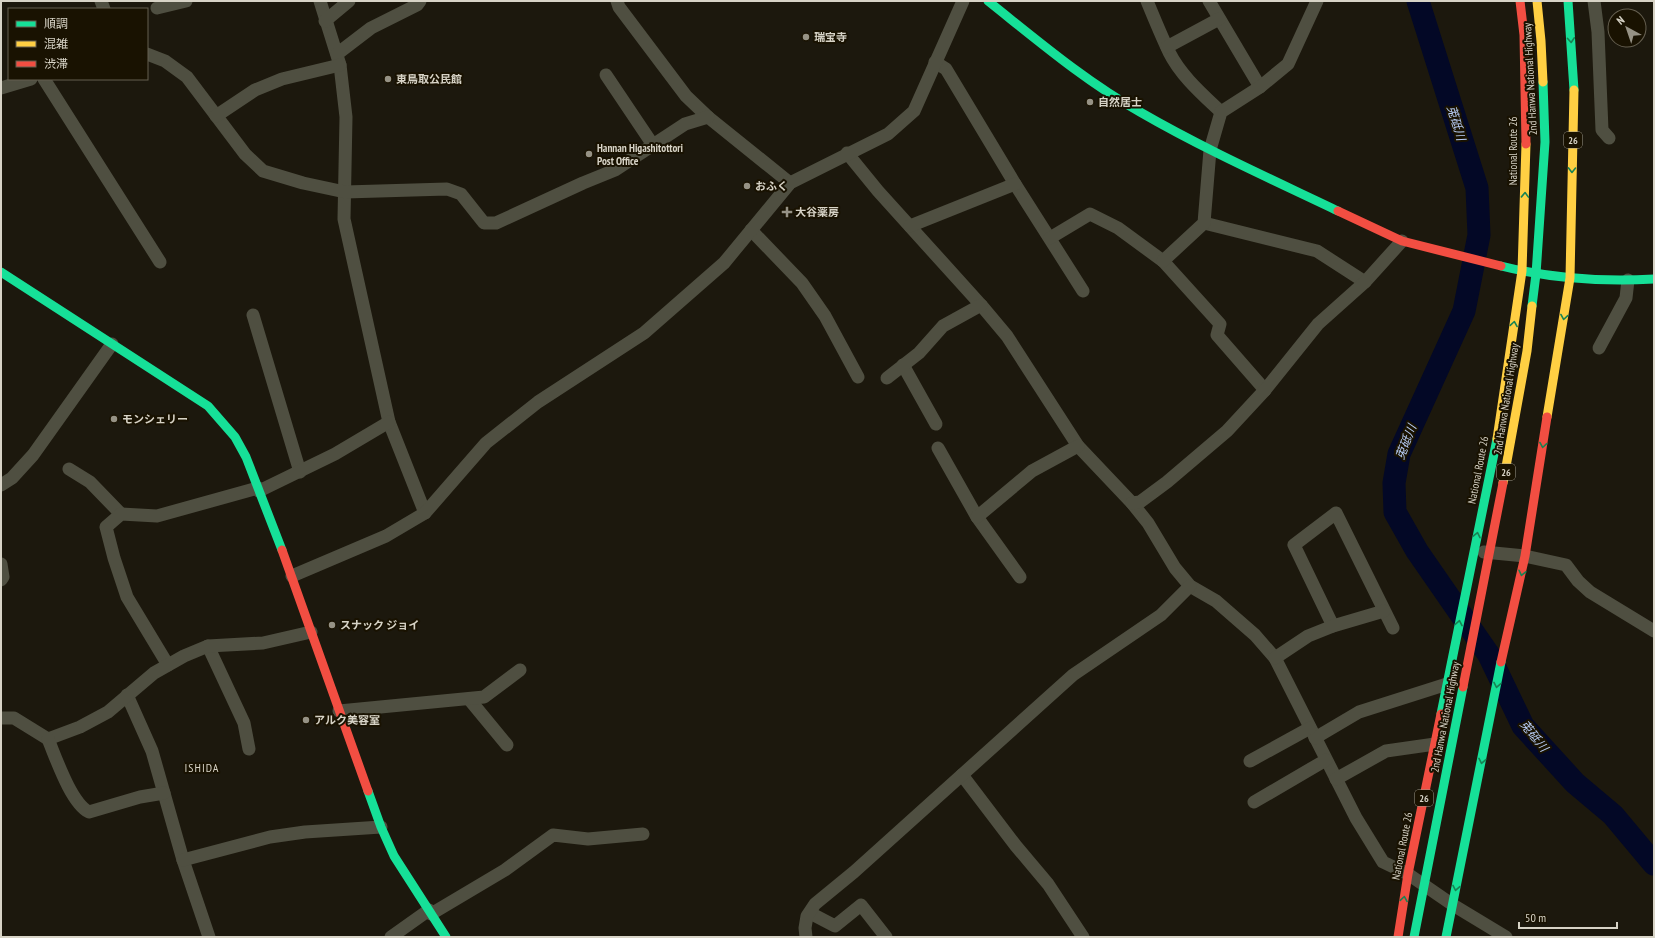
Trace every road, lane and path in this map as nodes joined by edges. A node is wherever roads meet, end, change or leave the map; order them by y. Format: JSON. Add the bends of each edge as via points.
{"nodes":[{"id":1,"x":186,"y":1,"type":"edge"},
{"id":2,"x":320,"y":1,"type":"edge"},
{"id":3,"x":349,"y":1,"type":"edge"},
{"id":4,"x":420,"y":1,"type":"edge"},
{"id":5,"x":617,"y":1,"type":"edge"},
{"id":6,"x":963,"y":1,"type":"edge"},
{"id":7,"x":988,"y":1,"type":"edge"},
{"id":8,"x":1146,"y":1,"type":"edge"},
{"id":9,"x":1209,"y":1,"type":"edge"},
{"id":10,"x":1317,"y":1,"type":"edge"},
{"id":11,"x":1520,"y":1,"type":"edge"},
{"id":12,"x":1537,"y":1,"type":"edge"},
{"id":13,"x":1568,"y":1,"type":"edge"},
{"id":14,"x":1594,"y":1,"type":"edge"},
{"id":15,"x":157,"y":8,"type":"dead end"},
{"id":16,"x":1219,"y":19,"type":"junction"},
{"id":17,"x":325,"y":21,"type":"junction"},
{"id":18,"x":1167,"y":47,"type":"junction"},
{"id":19,"x":148,"y":54,"type":"edge"},
{"id":20,"x":339,"y":59,"type":"junction"},
{"id":21,"x":935,"y":62,"type":"junction"},
{"id":22,"x":606,"y":75,"type":"dead end"},
{"id":23,"x":29,"y":80,"type":"edge"},
{"id":24,"x":45,"y":80,"type":"edge"},
{"id":25,"x":1260,"y":87,"type":"junction"},
{"id":26,"x":1,"y":88,"type":"edge"},
{"id":27,"x":1222,"y":112,"type":"junction"},
{"id":28,"x":216,"y":116,"type":"junction"},
{"id":29,"x":708,"y":117,"type":"junction"},
{"id":30,"x":1609,"y":138,"type":"dead end"},
{"id":31,"x":653,"y":145,"type":"junction"},
{"id":32,"x":1210,"y":150,"type":"junction"},
{"id":33,"x":847,"y":153,"type":"junction"},
{"id":34,"x":790,"y":183,"type":"junction"},
{"id":35,"x":1015,"y":184,"type":"junction"},
{"id":36,"x":345,"y":192,"type":"junction"},
{"id":37,"x":1204,"y":223,"type":"junction"},
{"id":38,"x":910,"y":226,"type":"junction"},
{"id":39,"x":751,"y":230,"type":"junction"},
{"id":40,"x":1050,"y":238,"type":"junction"},
{"id":41,"x":1402,"y":241,"type":"junction"},
{"id":42,"x":1163,"y":261,"type":"junction"},
{"id":43,"x":160,"y":262,"type":"dead end"},
{"id":44,"x":1522,"y":271,"type":"junction"},
{"id":45,"x":1,"y":272,"type":"edge"},
{"id":46,"x":1570,"y":278,"type":"junction"},
{"id":47,"x":1654,"y":279,"type":"edge"},
{"id":48,"x":1628,"y":280,"type":"junction"},
{"id":49,"x":1365,"y":282,"type":"junction"},
{"id":50,"x":1084,"y":290,"type":"dead end"},
{"id":51,"x":981,"y":305,"type":"junction"},
{"id":52,"x":253,"y":315,"type":"dead end"},
{"id":53,"x":112,"y":344,"type":"junction"},
{"id":54,"x":1599,"y":348,"type":"dead end"},
{"id":55,"x":903,"y":366,"type":"junction"},
{"id":56,"x":858,"y":377,"type":"dead end"},
{"id":57,"x":887,"y":378,"type":"dead end"},
{"id":58,"x":1265,"y":390,"type":"junction"},
{"id":59,"x":389,"y":422,"type":"junction"},
{"id":60,"x":936,"y":424,"type":"dead end"},
{"id":61,"x":1078,"y":446,"type":"junction"},
{"id":62,"x":938,"y":448,"type":"dead end"},
{"id":63,"x":69,"y":468,"type":"dead end"},
{"id":64,"x":300,"y":472,"type":"junction"},
{"id":65,"x":1,"y":485,"type":"edge"},
{"id":66,"x":259,"y":490,"type":"junction"},
{"id":67,"x":1132,"y":503,"type":"junction"},
{"id":68,"x":425,"y":513,"type":"junction"},
{"id":69,"x":121,"y":514,"type":"junction"},
{"id":70,"x":977,"y":517,"type":"junction"},
{"id":71,"x":1474,"y":551,"type":"junction"},
{"id":72,"x":1526,"y":556,"type":"junction"},
{"id":73,"x":1,"y":564,"type":"edge"},
{"id":74,"x":292,"y":576,"type":"junction"},
{"id":75,"x":1020,"y":577,"type":"dead end"},
{"id":76,"x":1,"y":580,"type":"edge"},
{"id":77,"x":1190,"y":586,"type":"junction"},
{"id":78,"x":1384,"y":611,"type":"junction"},
{"id":79,"x":1332,"y":626,"type":"junction"},
{"id":80,"x":1393,"y":628,"type":"dead end"},
{"id":81,"x":1654,"y":631,"type":"edge"},
{"id":82,"x":311,"y":632,"type":"junction"},
{"id":83,"x":208,"y":646,"type":"junction"},
{"id":84,"x":1275,"y":658,"type":"junction"},
{"id":85,"x":168,"y":665,"type":"junction"},
{"id":86,"x":520,"y":670,"type":"dead end"},
{"id":87,"x":1447,"y":684,"type":"junction"},
{"id":88,"x":127,"y":695,"type":"junction"},
{"id":89,"x":469,"y":699,"type":"junction"},
{"id":90,"x":339,"y":712,"type":"junction"},
{"id":91,"x":1,"y":718,"type":"edge"},
{"id":92,"x":1313,"y":733,"type":"junction"},
{"id":93,"x":48,"y":739,"type":"junction"},
{"id":94,"x":1435,"y":744,"type":"junction"},
{"id":95,"x":507,"y":745,"type":"dead end"},
{"id":96,"x":249,"y":749,"type":"dead end"},
{"id":97,"x":1326,"y":760,"type":"junction"},
{"id":98,"x":1250,"y":761,"type":"dead end"},
{"id":99,"x":962,"y":775,"type":"junction"},
{"id":100,"x":1336,"y":779,"type":"junction"},
{"id":101,"x":164,"y":793,"type":"junction"},
{"id":102,"x":1254,"y":802,"type":"dead end"},
{"id":103,"x":381,"y":827,"type":"junction"},
{"id":104,"x":643,"y":834,"type":"dead end"},
{"id":105,"x":183,"y":860,"type":"junction"},
{"id":106,"x":1408,"y":874,"type":"junction"},
{"id":107,"x":1453,"y":905,"type":"junction"},
{"id":108,"x":430,"y":912,"type":"junction"},
{"id":109,"x":810,"y":913,"type":"junction"},
{"id":110,"x":208,"y":937,"type":"edge"},
{"id":111,"x":391,"y":937,"type":"edge"},
{"id":112,"x":446,"y":937,"type":"edge"},
{"id":113,"x":806,"y":937,"type":"edge"},
{"id":114,"x":886,"y":937,"type":"edge"},
{"id":115,"x":1083,"y":937,"type":"edge"},
{"id":116,"x":1398,"y":937,"type":"edge"},
{"id":117,"x":1414,"y":937,"type":"edge"},
{"id":118,"x":1446,"y":937,"type":"edge"},
{"id":119,"x":1506,"y":937,"type":"edge"}],
"edges":[{"from":1,"to":15,"type":"street"},
{"from":2,"to":17,"type":"street"},
{"from":3,"to":17,"type":"street"},
{"from":4,"to":20,"type":"street","via":[[371,28]]},
{"from":5,"to":29,"type":"street","via":[[686,96]]},
{"from":6,"to":21,"type":"street"},
{"from":7,"to":32,"type":"main road","via":[[1109,93]]},
{"from":8,"to":18,"type":"street"},
{"from":9,"to":16,"type":"street"},
{"from":10,"to":25,"type":"street","via":[[1288,64]]},
{"from":44,"to":11,"type":"main road","name":"National Route 26","number":"26","one_way":true,"via":[[1526,151],[1524,35]]},
{"from":12,"to":117,"type":"main road","name":"2nd Hanwa National Highway","number":"26","via":[[1545,142],[1536,274],[1527,351],[1514,435]]},
{"from":13,"to":46,"type":"main road","number":"26","one_way":true,"via":[[1574,88]]},
{"from":14,"to":30,"type":"street","via":[[1598,32],[1602,130]]},
{"from":16,"to":18,"type":"street"},
{"from":16,"to":25,"type":"street"},
{"from":17,"to":20,"type":"street"},
{"from":18,"to":27,"type":"street","via":[[1181,70]]},
{"from":19,"to":28,"type":"street","via":[[165,60],[187,77]]},
{"from":20,"to":28,"type":"street","via":[[255,90]]},
{"from":20,"to":36,"type":"street","via":[[346,117]]},
{"from":21,"to":33,"type":"street","via":[[914,111],[888,134]]},
{"from":21,"to":35,"type":"street","via":[[946,69]]},
{"from":22,"to":31,"type":"street"},
{"from":23,"to":26,"type":"street"},
{"from":24,"to":43,"type":"street"},
{"from":25,"to":27,"type":"street"},
{"from":27,"to":32,"type":"street"},
{"from":28,"to":36,"type":"street","via":[[245,154],[264,171]]},
{"from":29,"to":31,"type":"street","via":[[685,124]]},
{"from":29,"to":34,"type":"street"},
{"from":31,"to":36,"type":"street","via":[[615,170],[583,182],[496,223],[484,223],[461,194],[447,189]]},
{"from":32,"to":37,"type":"street"},
{"from":32,"to":41,"type":"main road"},
{"from":33,"to":34,"type":"street"},
{"from":33,"to":38,"type":"street","via":[[878,192]]},
{"from":34,"to":39,"type":"street"},
{"from":35,"to":38,"type":"street"},
{"from":35,"to":40,"type":"street"},
{"from":36,"to":59,"type":"street","via":[[344,219]]},
{"from":37,"to":42,"type":"street"},
{"from":37,"to":49,"type":"street","via":[[1317,251]]},
{"from":38,"to":51,"type":"street"},
{"from":39,"to":56,"type":"street","via":[[802,283],[825,316]]},
{"from":39,"to":68,"type":"street","via":[[724,262],[644,333],[538,402],[486,443]]},
{"from":40,"to":42,"type":"street","via":[[1090,214],[1118,228]]},
{"from":40,"to":50,"type":"street"},
{"from":41,"to":44,"type":"main road"},
{"from":41,"to":49,"type":"street"},
{"from":42,"to":58,"type":"street","via":[[1220,324],[1217,335]]},
{"from":44,"to":46,"type":"main road"},
{"from":71,"to":44,"type":"main road","name":"National Route 26","number":"26","one_way":true,"via":[[1495,450]]},
{"from":45,"to":53,"type":"main road"},
{"from":46,"to":48,"type":"main road"},
{"from":46,"to":72,"type":"main road","number":"26","one_way":true},
{"from":47,"to":48,"type":"main road"},
{"from":48,"to":54,"type":"street","via":[[1626,298]]},
{"from":49,"to":58,"type":"street","via":[[1318,324]]},
{"from":51,"to":55,"type":"street","via":[[944,326],[920,353]]},
{"from":51,"to":61,"type":"street","via":[[1007,336]]},
{"from":52,"to":64,"type":"street"},
{"from":53,"to":65,"type":"street","via":[[33,455],[12,478]]},
{"from":53,"to":66,"type":"main road","via":[[208,406],[235,437]]},
{"from":55,"to":57,"type":"street"},
{"from":55,"to":60,"type":"street"},
{"from":58,"to":67,"type":"street","via":[[1227,431],[1168,482],[1140,502]]},
{"from":59,"to":64,"type":"street"},
{"from":59,"to":68,"type":"street"},
{"from":61,"to":67,"type":"street"},
{"from":61,"to":70,"type":"street","via":[[1032,471]]},
{"from":62,"to":70,"type":"street"},
{"from":63,"to":69,"type":"street","via":[[90,482]]},
{"from":64,"to":66,"type":"street"},
{"from":66,"to":69,"type":"street","via":[[157,516]]},
{"from":66,"to":74,"type":"main road"},
{"from":67,"to":77,"type":"street"},
{"from":68,"to":74,"type":"street","via":[[386,536]]},
{"from":69,"to":85,"type":"street","via":[[106,527],[114,558],[127,597]]},
{"from":70,"to":75,"type":"street"},
{"from":71,"to":72,"type":"street"},
{"from":87,"to":71,"type":"main road","name":"National Route 26","number":"26","one_way":true},
{"from":72,"to":81,"type":"street","via":[[1566,565],[1578,582],[1590,592]]},
{"from":72,"to":107,"type":"main road","number":"26","one_way":true,"via":[[1504,647]]},
{"from":73,"to":76,"type":"street"},
{"from":74,"to":82,"type":"main road"},
{"from":77,"to":84,"type":"street","via":[[1216,601],[1255,635]]},
{"from":77,"to":99,"type":"street","via":[[1162,615],[1073,675]]},
{"from":78,"to":79,"type":"street"},
{"from":78,"to":79,"type":"street","via":[[1336,513],[1294,545]]},
{"from":78,"to":80,"type":"street"},
{"from":79,"to":84,"type":"street","via":[[1308,636]]},
{"from":82,"to":83,"type":"street","via":[[263,643]]},
{"from":82,"to":90,"type":"main road"},
{"from":83,"to":85,"type":"street"},
{"from":83,"to":96,"type":"street","via":[[244,723]]},
{"from":84,"to":92,"type":"street"},
{"from":85,"to":88,"type":"street"},
{"from":86,"to":89,"type":"street","via":[[484,697]]},
{"from":87,"to":92,"type":"street","via":[[1359,712]]},
{"from":87,"to":94,"type":"main road","name":"National Route 26","number":"26"},
{"from":88,"to":93,"type":"street","via":[[108,712],[80,727]]},
{"from":88,"to":101,"type":"street","via":[[152,751]]},
{"from":89,"to":90,"type":"street"},
{"from":89,"to":95,"type":"street"},
{"from":90,"to":103,"type":"main road"},
{"from":91,"to":93,"type":"street","via":[[14,718]]},
{"from":92,"to":97,"type":"street"},
{"from":92,"to":98,"type":"street"},
{"from":93,"to":101,"type":"street","via":[[82,809],[89,812],[140,797]]},
{"from":94,"to":100,"type":"street","via":[[1386,751]]},
{"from":94,"to":106,"type":"main road","name":"National Route 26","number":"26"},
{"from":97,"to":100,"type":"street"},
{"from":97,"to":102,"type":"street"},
{"from":99,"to":109,"type":"street","via":[[815,904]]},
{"from":99,"to":115,"type":"street","via":[[1048,884]]},
{"from":100,"to":106,"type":"street","via":[[1382,862]]},
{"from":101,"to":105,"type":"street"},
{"from":103,"to":105,"type":"street","via":[[270,837]]},
{"from":103,"to":108,"type":"main road","via":[[394,856]]},
{"from":104,"to":108,"type":"street","via":[[588,839],[553,835],[505,870]]},
{"from":105,"to":110,"type":"street"},
{"from":106,"to":107,"type":"street"},
{"from":116,"to":106,"type":"main road","name":"National Route 26","number":"26","one_way":true},
{"from":107,"to":118,"type":"main road","number":"26"},
{"from":107,"to":119,"type":"street"},
{"from":108,"to":111,"type":"street"},
{"from":108,"to":112,"type":"main road"},
{"from":109,"to":113,"type":"street","via":[[804,928]]},
{"from":109,"to":114,"type":"street","via":[[835,926],[861,905]]}]}
